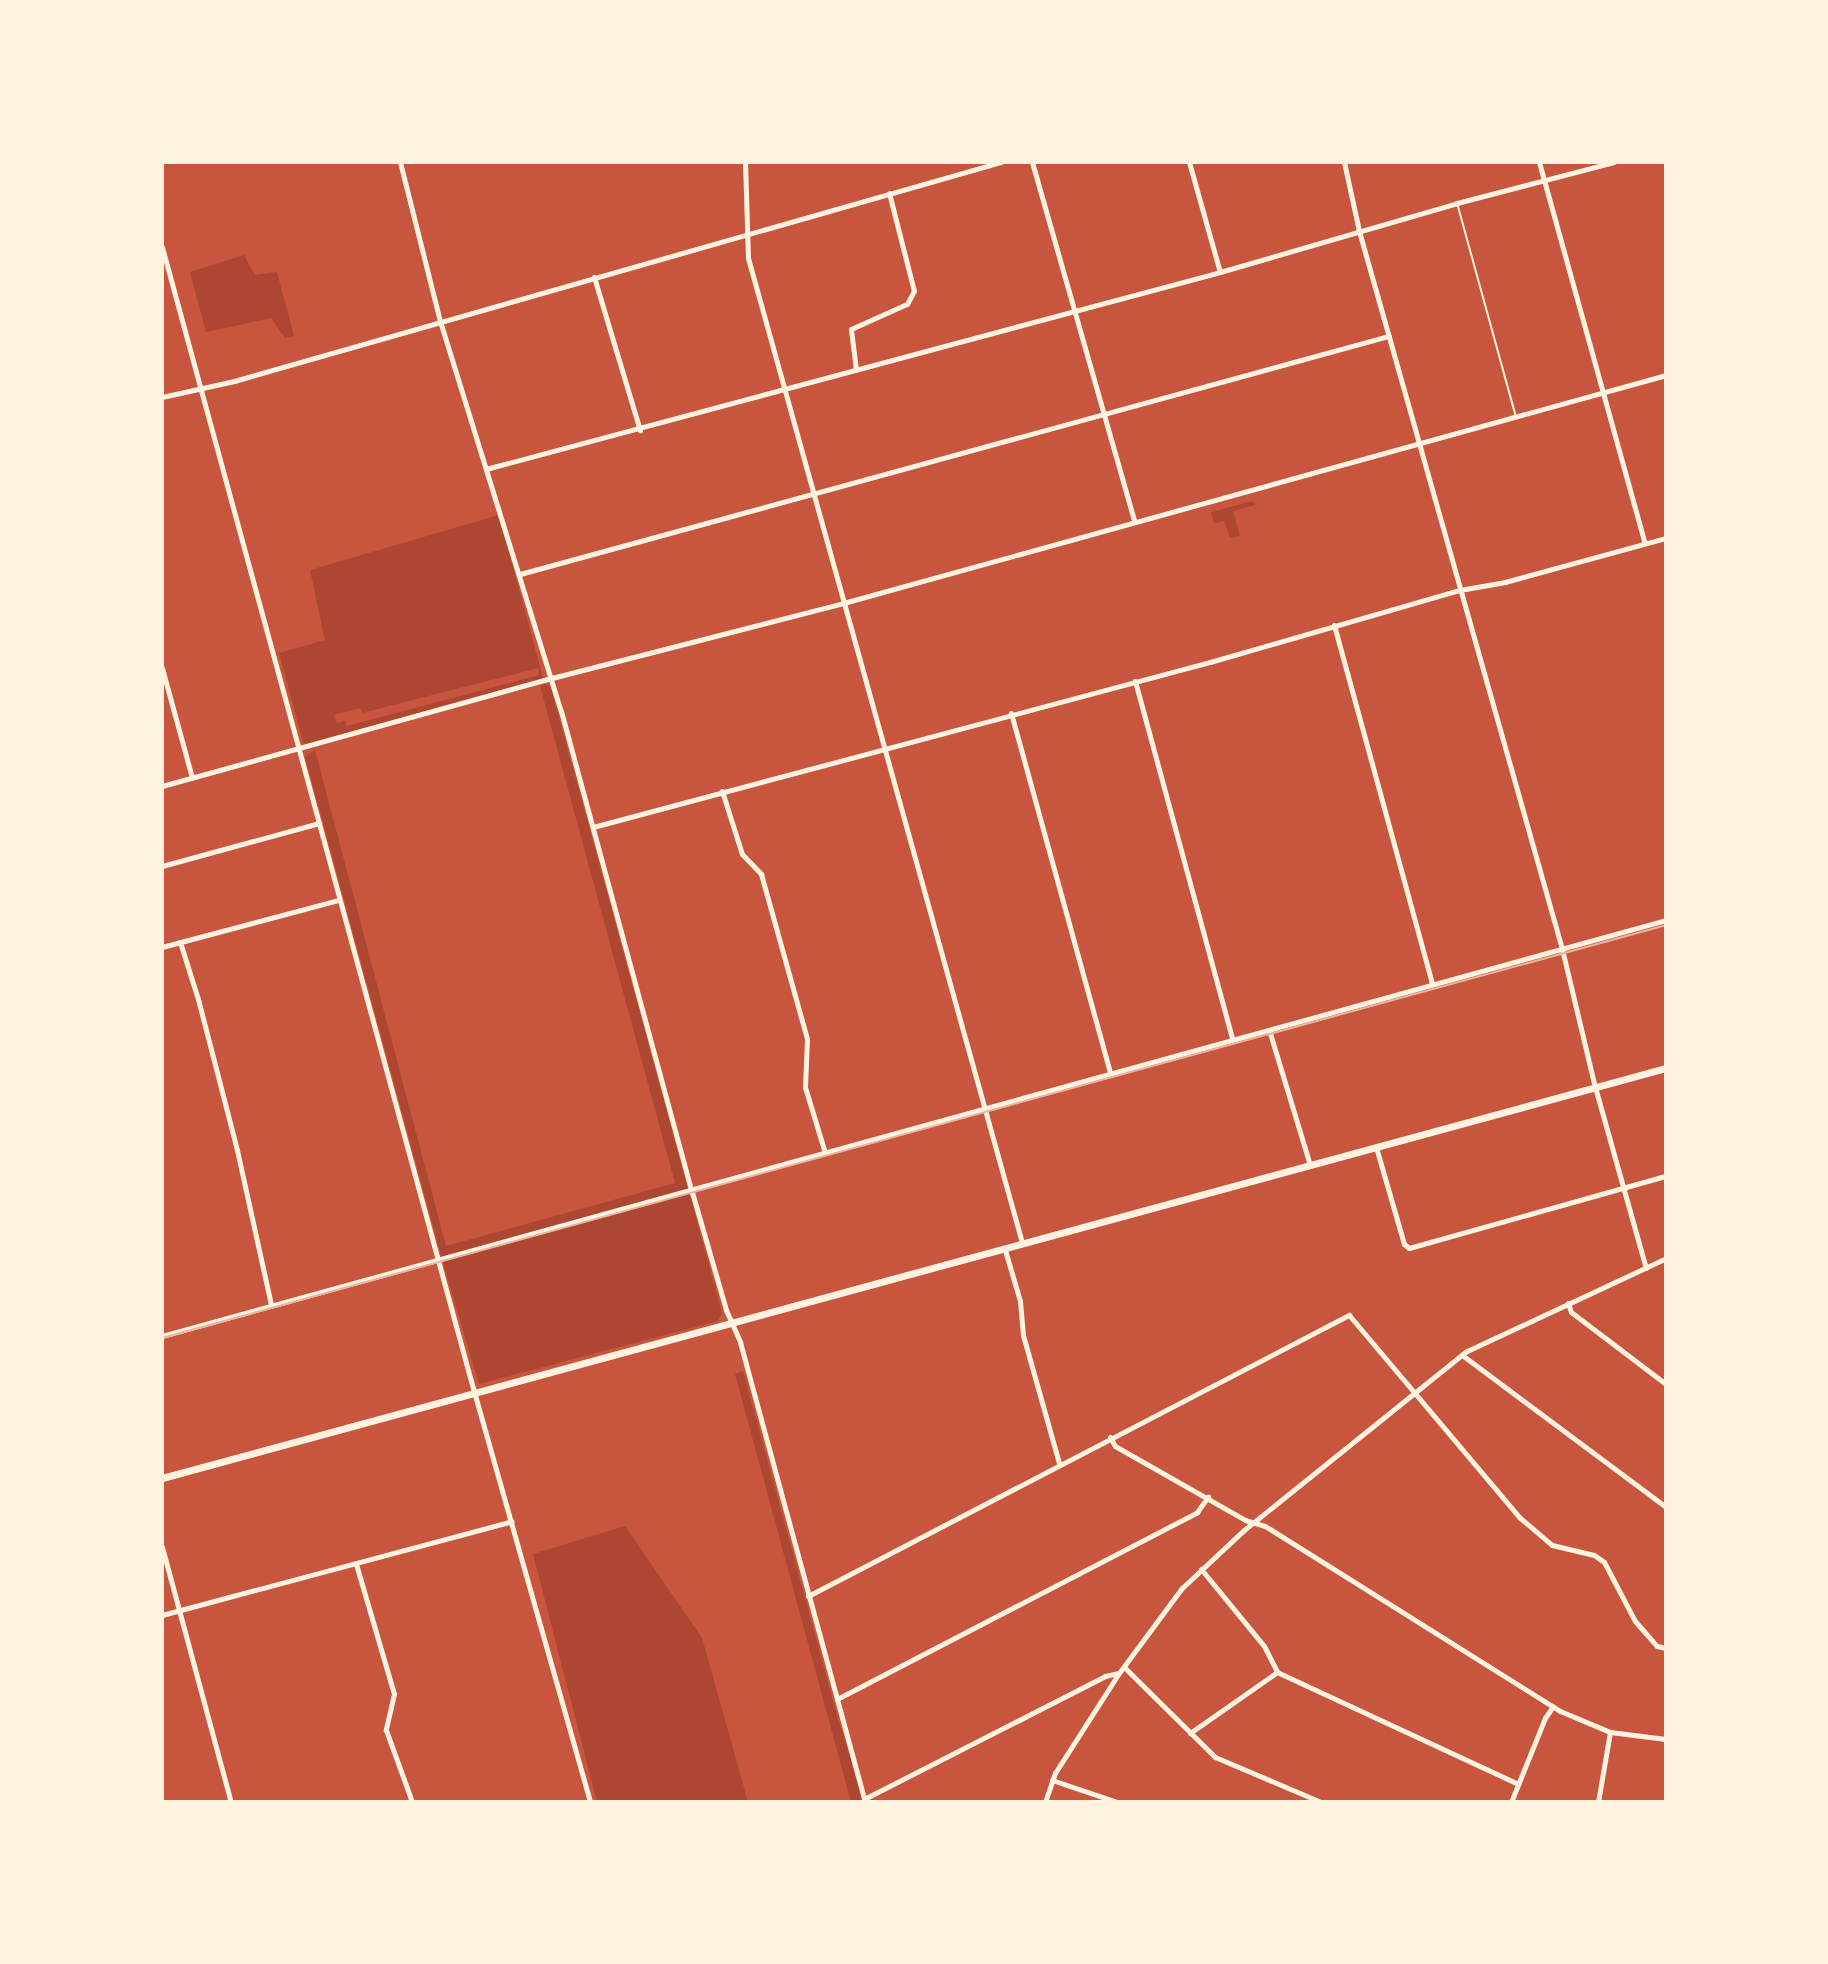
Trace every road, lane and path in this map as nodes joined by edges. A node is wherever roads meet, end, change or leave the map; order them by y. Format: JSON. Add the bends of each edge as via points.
{"nodes":[{"id":1,"x":400,"y":162,"type":"edge"},
{"id":2,"x":745,"y":162,"type":"edge"},
{"id":3,"x":1001,"y":162,"type":"edge"},
{"id":4,"x":1032,"y":162,"type":"edge"},
{"id":5,"x":1189,"y":162,"type":"edge"},
{"id":6,"x":1344,"y":162,"type":"edge"},
{"id":7,"x":1539,"y":162,"type":"edge"},
{"id":8,"x":1614,"y":162,"type":"edge"},
{"id":9,"x":1545,"y":180,"type":"junction"},
{"id":10,"x":889,"y":193,"type":"junction"},
{"id":11,"x":1457,"y":203,"type":"junction"},
{"id":12,"x":1359,"y":231,"type":"junction"},
{"id":13,"x":746,"y":236,"type":"junction"},
{"id":14,"x":162,"y":247,"type":"edge"},
{"id":15,"x":1220,"y":272,"type":"junction"},
{"id":16,"x":594,"y":277,"type":"junction"},
{"id":17,"x":1073,"y":311,"type":"junction"},
{"id":18,"x":440,"y":321,"type":"junction"},
{"id":19,"x":1389,"y":336,"type":"junction"},
{"id":20,"x":856,"y":370,"type":"junction"},
{"id":21,"x":1666,"y":375,"type":"edge"},
{"id":22,"x":201,"y":386,"type":"junction"},
{"id":23,"x":786,"y":390,"type":"junction"},
{"id":24,"x":1605,"y":391,"type":"junction"},
{"id":25,"x":162,"y":397,"type":"edge"},
{"id":26,"x":1104,"y":414,"type":"junction"},
{"id":27,"x":1515,"y":414,"type":"junction"},
{"id":28,"x":640,"y":430,"type":"junction"},
{"id":29,"x":1418,"y":442,"type":"junction"},
{"id":30,"x":486,"y":469,"type":"junction"},
{"id":31,"x":816,"y":495,"type":"junction"},
{"id":32,"x":1134,"y":521,"type":"junction"},
{"id":33,"x":1666,"y":538,"type":"edge"},
{"id":34,"x":1645,"y":543,"type":"junction"},
{"id":35,"x":520,"y":574,"type":"junction"},
{"id":36,"x":1460,"y":590,"type":"junction"},
{"id":37,"x":847,"y":602,"type":"junction"},
{"id":38,"x":1334,"y":625,"type":"junction"},
{"id":39,"x":162,"y":668,"type":"edge"},
{"id":40,"x":551,"y":678,"type":"junction"},
{"id":41,"x":1135,"y":681,"type":"junction"},
{"id":42,"x":1011,"y":713,"type":"junction"},
{"id":43,"x":885,"y":747,"type":"junction"},
{"id":44,"x":298,"y":749,"type":"junction"},
{"id":45,"x":192,"y":778,"type":"junction"},
{"id":46,"x":162,"y":786,"type":"edge"},
{"id":47,"x":722,"y":791,"type":"junction"},
{"id":48,"x":319,"y":823,"type":"junction"},
{"id":49,"x":593,"y":827,"type":"junction"},
{"id":50,"x":162,"y":866,"type":"edge"},
{"id":51,"x":339,"y":900,"type":"junction"},
{"id":52,"x":1666,"y":920,"type":"edge"},
{"id":53,"x":180,"y":942,"type":"junction"},
{"id":54,"x":162,"y":947,"type":"edge"},
{"id":55,"x":1562,"y":949,"type":"junction"},
{"id":56,"x":1432,"y":984,"type":"junction"},
{"id":57,"x":1269,"y":1030,"type":"junction"},
{"id":58,"x":1232,"y":1039,"type":"junction"},
{"id":59,"x":1666,"y":1068,"type":"edge"},
{"id":60,"x":1110,"y":1073,"type":"junction"},
{"id":61,"x":1595,"y":1087,"type":"junction"},
{"id":62,"x":986,"y":1107,"type":"junction"},
{"id":63,"x":1376,"y":1147,"type":"junction"},
{"id":64,"x":825,"y":1153,"type":"junction"},
{"id":65,"x":1310,"y":1165,"type":"junction"},
{"id":66,"x":1666,"y":1176,"type":"edge"},
{"id":67,"x":1624,"y":1189,"type":"junction"},
{"id":68,"x":691,"y":1191,"type":"junction"},
{"id":69,"x":1023,"y":1245,"type":"junction"},
{"id":70,"x":1005,"y":1250,"type":"junction"},
{"id":71,"x":437,"y":1258,"type":"junction"},
{"id":72,"x":1666,"y":1258,"type":"edge"},
{"id":73,"x":1646,"y":1268,"type":"junction"},
{"id":74,"x":1568,"y":1303,"type":"junction"},
{"id":75,"x":271,"y":1305,"type":"junction"},
{"id":76,"x":731,"y":1322,"type":"junction"},
{"id":77,"x":162,"y":1336,"type":"edge"},
{"id":78,"x":1462,"y":1355,"type":"junction"},
{"id":79,"x":1666,"y":1384,"type":"edge"},
{"id":80,"x":474,"y":1392,"type":"junction"},
{"id":81,"x":1415,"y":1392,"type":"junction"},
{"id":82,"x":1110,"y":1437,"type":"junction"},
{"id":83,"x":1059,"y":1463,"type":"junction"},
{"id":84,"x":162,"y":1478,"type":"edge"},
{"id":85,"x":1208,"y":1497,"type":"junction"},
{"id":86,"x":1666,"y":1507,"type":"edge"},
{"id":87,"x":512,"y":1521,"type":"junction"},
{"id":88,"x":1255,"y":1522,"type":"junction"},
{"id":89,"x":162,"y":1547,"type":"edge"},
{"id":90,"x":356,"y":1564,"type":"junction"},
{"id":91,"x":1201,"y":1569,"type":"junction"},
{"id":92,"x":808,"y":1596,"type":"junction"},
{"id":93,"x":179,"y":1611,"type":"junction"},
{"id":94,"x":162,"y":1615,"type":"edge"},
{"id":95,"x":1666,"y":1648,"type":"edge"},
{"id":96,"x":1124,"y":1667,"type":"junction"},
{"id":97,"x":1277,"y":1672,"type":"junction"},
{"id":98,"x":1119,"y":1673,"type":"junction"},
{"id":99,"x":837,"y":1699,"type":"junction"},
{"id":100,"x":1553,"y":1706,"type":"junction"},
{"id":101,"x":1610,"y":1732,"type":"junction"},
{"id":102,"x":1190,"y":1733,"type":"junction"},
{"id":103,"x":1666,"y":1739,"type":"edge"},
{"id":104,"x":1052,"y":1780,"type":"junction"},
{"id":105,"x":1518,"y":1784,"type":"junction"},
{"id":106,"x":866,"y":1800,"type":"edge"},
{"id":107,"x":231,"y":1802,"type":"edge"},
{"id":108,"x":412,"y":1802,"type":"edge"},
{"id":109,"x":590,"y":1802,"type":"edge"},
{"id":110,"x":1045,"y":1802,"type":"edge"},
{"id":111,"x":1117,"y":1802,"type":"edge"},
{"id":112,"x":1321,"y":1802,"type":"edge"},
{"id":113,"x":1511,"y":1802,"type":"edge"},
{"id":114,"x":1598,"y":1802,"type":"edge"}],
"edges":[{"from":1,"to":18,"type":"street"},
{"from":2,"to":13,"type":"street"},
{"from":3,"to":10,"type":"street"},
{"from":4,"to":17,"type":"street"},
{"from":5,"to":15,"type":"street"},
{"from":6,"to":12,"type":"street"},
{"from":7,"to":9,"type":"street"},
{"from":8,"to":9,"type":"street"},
{"from":9,"to":11,"type":"street"},
{"from":9,"to":24,"type":"street"},
{"from":10,"to":13,"type":"street"},
{"from":10,"to":20,"type":"street","via":[[914,291],[907,304],[851,329]]},
{"from":11,"to":12,"type":"street"},
{"from":11,"to":27,"type":"lane"},
{"from":12,"to":15,"type":"street"},
{"from":12,"to":19,"type":"street"},
{"from":13,"to":16,"type":"street"},
{"from":13,"to":23,"type":"street"},
{"from":14,"to":22,"type":"street"},
{"from":15,"to":17,"type":"street"},
{"from":16,"to":18,"type":"street"},
{"from":16,"to":28,"type":"street"},
{"from":17,"to":20,"type":"street"},
{"from":17,"to":26,"type":"street"},
{"from":18,"to":22,"type":"street"},
{"from":18,"to":30,"type":"street"},
{"from":19,"to":26,"type":"street"},
{"from":19,"to":29,"type":"street"},
{"from":20,"to":23,"type":"street"},
{"from":21,"to":24,"type":"street"},
{"from":22,"to":25,"type":"street"},
{"from":22,"to":44,"type":"street"},
{"from":23,"to":28,"type":"street"},
{"from":23,"to":31,"type":"street"},
{"from":24,"to":27,"type":"street"},
{"from":24,"to":34,"type":"street"},
{"from":26,"to":31,"type":"street"},
{"from":26,"to":32,"type":"street"},
{"from":27,"to":29,"type":"street"},
{"from":28,"to":30,"type":"street"},
{"from":29,"to":32,"type":"street"},
{"from":29,"to":36,"type":"street"},
{"from":30,"to":35,"type":"street"},
{"from":31,"to":35,"type":"street"},
{"from":31,"to":37,"type":"street"},
{"from":32,"to":37,"type":"street"},
{"from":33,"to":34,"type":"street"},
{"from":34,"to":36,"type":"street"},
{"from":35,"to":40,"type":"street"},
{"from":36,"to":38,"type":"street"},
{"from":36,"to":55,"type":"street"},
{"from":37,"to":40,"type":"street"},
{"from":37,"to":43,"type":"street"},
{"from":38,"to":41,"type":"street"},
{"from":38,"to":56,"type":"street"},
{"from":39,"to":45,"type":"street"},
{"from":40,"to":44,"type":"street"},
{"from":40,"to":49,"type":"street"},
{"from":41,"to":42,"type":"street"},
{"from":41,"to":58,"type":"street"},
{"from":42,"to":43,"type":"street"},
{"from":42,"to":60,"type":"street"},
{"from":43,"to":47,"type":"street"},
{"from":43,"to":62,"type":"street"},
{"from":44,"to":45,"type":"street"},
{"from":44,"to":48,"type":"street"},
{"from":45,"to":46,"type":"street"},
{"from":47,"to":49,"type":"street"},
{"from":47,"to":64,"type":"street","via":[[742,854],[761,874],[807,1039],[805,1087]]},
{"from":48,"to":50,"type":"street"},
{"from":48,"to":51,"type":"street"},
{"from":49,"to":68,"type":"street"},
{"from":51,"to":53,"type":"street"},
{"from":51,"to":71,"type":"street"},
{"from":52,"to":55,"type":"street"},
{"from":53,"to":54,"type":"street"},
{"from":53,"to":75,"type":"street","via":[[233,1135]]},
{"from":55,"to":56,"type":"street"},
{"from":55,"to":61,"type":"street"},
{"from":56,"to":57,"type":"street"},
{"from":57,"to":58,"type":"street"},
{"from":57,"to":65,"type":"street"},
{"from":58,"to":60,"type":"street"},
{"from":59,"to":61,"type":"main road"},
{"from":60,"to":62,"type":"street"},
{"from":61,"to":63,"type":"main road"},
{"from":61,"to":67,"type":"street"},
{"from":62,"to":64,"type":"street"},
{"from":62,"to":69,"type":"street"},
{"from":63,"to":65,"type":"main road"},
{"from":63,"to":67,"type":"street","via":[[1409,1248]]},
{"from":64,"to":68,"type":"street"},
{"from":65,"to":69,"type":"main road"},
{"from":66,"to":67,"type":"street"},
{"from":67,"to":73,"type":"street"},
{"from":68,"to":71,"type":"street"},
{"from":68,"to":76,"type":"street"},
{"from":69,"to":70,"type":"main road"},
{"from":70,"to":76,"type":"main road"},
{"from":70,"to":83,"type":"street"},
{"from":71,"to":75,"type":"street"},
{"from":71,"to":80,"type":"street"},
{"from":72,"to":73,"type":"street"},
{"from":73,"to":74,"type":"street"},
{"from":74,"to":78,"type":"street"},
{"from":74,"to":79,"type":"street","via":[[1571,1312]]},
{"from":75,"to":77,"type":"street"},
{"from":76,"to":80,"type":"main road"},
{"from":76,"to":92,"type":"street"},
{"from":78,"to":81,"type":"street"},
{"from":78,"to":86,"type":"street"},
{"from":80,"to":84,"type":"main road"},
{"from":80,"to":87,"type":"street"},
{"from":81,"to":82,"type":"street","via":[[1349,1315]]},
{"from":81,"to":88,"type":"street"},
{"from":81,"to":95,"type":"street","via":[[1528,1527],[1552,1545],[1604,1562],[1635,1621],[1657,1646]]},
{"from":82,"to":83,"type":"street"},
{"from":82,"to":85,"type":"street","via":[[1115,1446]]},
{"from":83,"to":92,"type":"street"},
{"from":85,"to":88,"type":"street"},
{"from":85,"to":99,"type":"street","via":[[1197,1512]]},
{"from":87,"to":90,"type":"street"},
{"from":87,"to":109,"type":"street"},
{"from":88,"to":91,"type":"street"},
{"from":88,"to":100,"type":"street"},
{"from":89,"to":93,"type":"street"},
{"from":90,"to":93,"type":"street"},
{"from":90,"to":108,"type":"street","via":[[394,1694],[386,1730]]},
{"from":91,"to":96,"type":"street"},
{"from":91,"to":97,"type":"street","via":[[1264,1646]]},
{"from":92,"to":99,"type":"street"},
{"from":93,"to":94,"type":"street"},
{"from":93,"to":107,"type":"street"},
{"from":96,"to":98,"type":"street"},
{"from":96,"to":102,"type":"street"},
{"from":97,"to":102,"type":"street"},
{"from":97,"to":105,"type":"street"},
{"from":98,"to":104,"type":"street"},
{"from":98,"to":106,"type":"street"},
{"from":99,"to":106,"type":"street"},
{"from":100,"to":101,"type":"street"},
{"from":100,"to":105,"type":"street"},
{"from":101,"to":103,"type":"street"},
{"from":101,"to":114,"type":"street"},
{"from":102,"to":112,"type":"street","via":[[1215,1757]]},
{"from":104,"to":110,"type":"street"},
{"from":104,"to":111,"type":"street"},
{"from":105,"to":113,"type":"street"}]}
